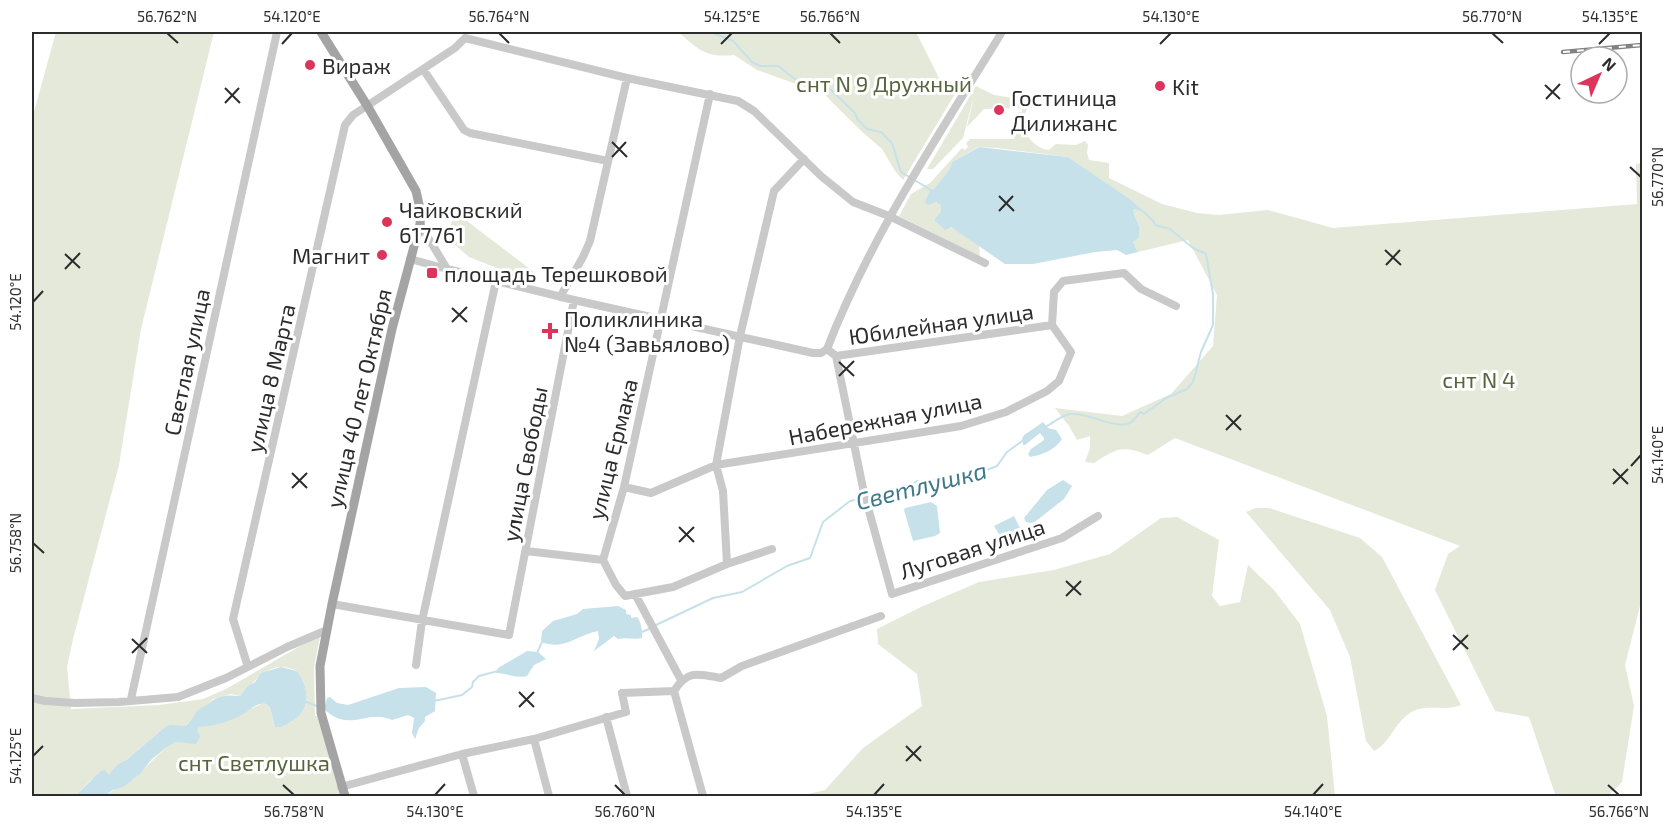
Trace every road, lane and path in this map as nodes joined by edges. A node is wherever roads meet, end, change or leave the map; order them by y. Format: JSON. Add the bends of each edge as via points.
{"nodes":[{"id":1,"x":277,"y":32,"type":"edge"},
{"id":2,"x":321,"y":32,"type":"edge"},
{"id":3,"x":1002,"y":32,"type":"edge"},
{"id":4,"x":423,"y":69,"type":"junction"},
{"id":5,"x":627,"y":78,"type":"junction"},
{"id":6,"x":710,"y":94,"type":"junction"},
{"id":7,"x":368,"y":106,"type":"junction"},
{"id":8,"x":804,"y":159,"type":"junction"},
{"id":9,"x":608,"y":161,"type":"junction"},
{"id":10,"x":889,"y":216,"type":"junction"},
{"id":11,"x":420,"y":224,"type":"junction"},
{"id":12,"x":410,"y":259,"type":"junction"},
{"id":13,"x":985,"y":263,"type":"dead end"},
{"id":14,"x":447,"y":269,"type":"junction"},
{"id":15,"x":496,"y":281,"type":"junction"},
{"id":16,"x":560,"y":297,"type":"junction"},
{"id":17,"x":574,"y":300,"type":"junction"},
{"id":18,"x":1176,"y":306,"type":"dead end"},
{"id":19,"x":661,"y":318,"type":"junction"},
{"id":20,"x":1052,"y":325,"type":"junction"},
{"id":21,"x":740,"y":336,"type":"junction"},
{"id":22,"x":827,"y":349,"type":"junction"},
{"id":23,"x":836,"y":356,"type":"junction"},
{"id":24,"x":853,"y":443,"type":"junction"},
{"id":25,"x":716,"y":465,"type":"junction"},
{"id":26,"x":624,"y":487,"type":"junction"},
{"id":27,"x":1098,"y":516,"type":"dead end"},
{"id":28,"x":772,"y":549,"type":"dead end"},
{"id":29,"x":526,"y":551,"type":"junction"},
{"id":30,"x":603,"y":560,"type":"junction"},
{"id":31,"x":727,"y":564,"type":"junction"},
{"id":32,"x":635,"y":594,"type":"junction"},
{"id":33,"x":332,"y":604,"type":"junction"},
{"id":34,"x":881,"y":616,"type":"dead end"},
{"id":35,"x":422,"y":621,"type":"junction"},
{"id":36,"x":327,"y":630,"type":"junction"},
{"id":37,"x":416,"y":665,"type":"dead end"},
{"id":38,"x":248,"y":667,"type":"junction"},
{"id":39,"x":681,"y":680,"type":"junction"},
{"id":40,"x":674,"y":691,"type":"junction"},
{"id":41,"x":32,"y":698,"type":"edge"},
{"id":42,"x":131,"y":699,"type":"junction"},
{"id":43,"x":606,"y":717,"type":"junction"},
{"id":44,"x":534,"y":739,"type":"junction"},
{"id":45,"x":462,"y":754,"type":"junction"},
{"id":46,"x":343,"y":792,"type":"edge"},
{"id":47,"x":474,"y":796,"type":"edge"},
{"id":48,"x":549,"y":796,"type":"edge"},
{"id":49,"x":627,"y":796,"type":"edge"},
{"id":50,"x":703,"y":796,"type":"edge"}],
"edges":[{"from":1,"to":42,"type":"street","name":"Светлая улица"},
{"from":2,"to":7,"type":"main road","name":"улица 40 лет Октября"},
{"from":3,"to":10,"type":"street"},
{"from":4,"to":5,"type":"street","name":"улица 8 Марта","via":[[465,38]]},
{"from":4,"to":7,"type":"street","name":"улица 8 Марта"},
{"from":4,"to":9,"type":"street","via":[[464,130],[470,133]]},
{"from":5,"to":6,"type":"street"},
{"from":5,"to":9,"type":"street"},
{"from":6,"to":8,"type":"street","via":[[738,101],[754,111]]},
{"from":6,"to":19,"type":"street","name":"улица Ермака"},
{"from":7,"to":11,"type":"main road","name":"улица 40 лет Октября","via":[[416,191]]},
{"from":7,"to":38,"type":"street","name":"улица 8 Марта","via":[[352,115],[345,125],[234,619]]},
{"from":8,"to":10,"type":"street","via":[[854,202]]},
{"from":8,"to":21,"type":"street","via":[[774,191]]},
{"from":9,"to":16,"type":"street","via":[[590,241]]},
{"from":10,"to":13,"type":"street"},
{"from":10,"to":22,"type":"street","via":[[853,286]]},
{"from":11,"to":12,"type":"main road","name":"улица 40 лет Октября"},
{"from":11,"to":14,"type":"street"},
{"from":12,"to":14,"type":"street","name":"Юбилейная улица"},
{"from":12,"to":33,"type":"main road","name":"улица 40 лет Октября"},
{"from":14,"to":15,"type":"street","name":"Юбилейная улица"},
{"from":15,"to":16,"type":"street","name":"Юбилейная улица"},
{"from":15,"to":35,"type":"street"},
{"from":16,"to":17,"type":"street","name":"Юбилейная улица"},
{"from":17,"to":19,"type":"street","name":"Юбилейная улица"},
{"from":17,"to":29,"type":"street","name":"улица Свободы"},
{"from":18,"to":20,"type":"street","via":[[1141,289],[1124,273],[1063,281],[1054,292]]},
{"from":19,"to":21,"type":"street","name":"Юбилейная улица"},
{"from":19,"to":26,"type":"street","name":"улица Ермака"},
{"from":20,"to":23,"type":"street","name":"Юбилейная улица"},
{"from":20,"to":24,"type":"street","name":"Набережная улица","via":[[1071,352],[1059,381],[1047,391],[1006,412],[961,426]]},
{"from":21,"to":22,"type":"street","name":"Юбилейная улица","via":[[813,353]]},
{"from":21,"to":25,"type":"street"},
{"from":22,"to":23,"type":"street"},
{"from":23,"to":24,"type":"street","name":"Луговая улица"},
{"from":24,"to":25,"type":"street","name":"Набережная улица"},
{"from":24,"to":27,"type":"street","name":"Луговая улица","via":[[892,594],[1062,538]]},
{"from":25,"to":26,"type":"street","name":"Набережная улица","via":[[658,492]]},
{"from":25,"to":31,"type":"street","via":[[723,491]]},
{"from":26,"to":30,"type":"street","name":"улица Ермака"},
{"from":28,"to":31,"type":"street"},
{"from":29,"to":30,"type":"street"},
{"from":29,"to":35,"type":"street","name":"улица Свободы","via":[[509,636]]},
{"from":30,"to":32,"type":"street","via":[[625,596]]},
{"from":31,"to":32,"type":"street","via":[[673,587]]},
{"from":32,"to":39,"type":"street"},
{"from":33,"to":35,"type":"street"},
{"from":33,"to":36,"type":"main road","name":"улица 40 лет Октября"},
{"from":34,"to":39,"type":"street","via":[[742,666],[721,678],[696,673]]},
{"from":35,"to":37,"type":"street"},
{"from":36,"to":38,"type":"street"},
{"from":36,"to":46,"type":"main road","name":"улица 40 лет Октября","via":[[320,666],[321,709]]},
{"from":38,"to":42,"type":"street","via":[[178,697]]},
{"from":39,"to":40,"type":"street"},
{"from":40,"to":43,"type":"street","via":[[622,693],[626,712]]},
{"from":40,"to":50,"type":"street"},
{"from":41,"to":42,"type":"street","via":[[75,703]]},
{"from":43,"to":44,"type":"street"},
{"from":43,"to":49,"type":"street"},
{"from":44,"to":45,"type":"street"},
{"from":44,"to":48,"type":"street"},
{"from":45,"to":46,"type":"street"},
{"from":45,"to":47,"type":"street"}]}
